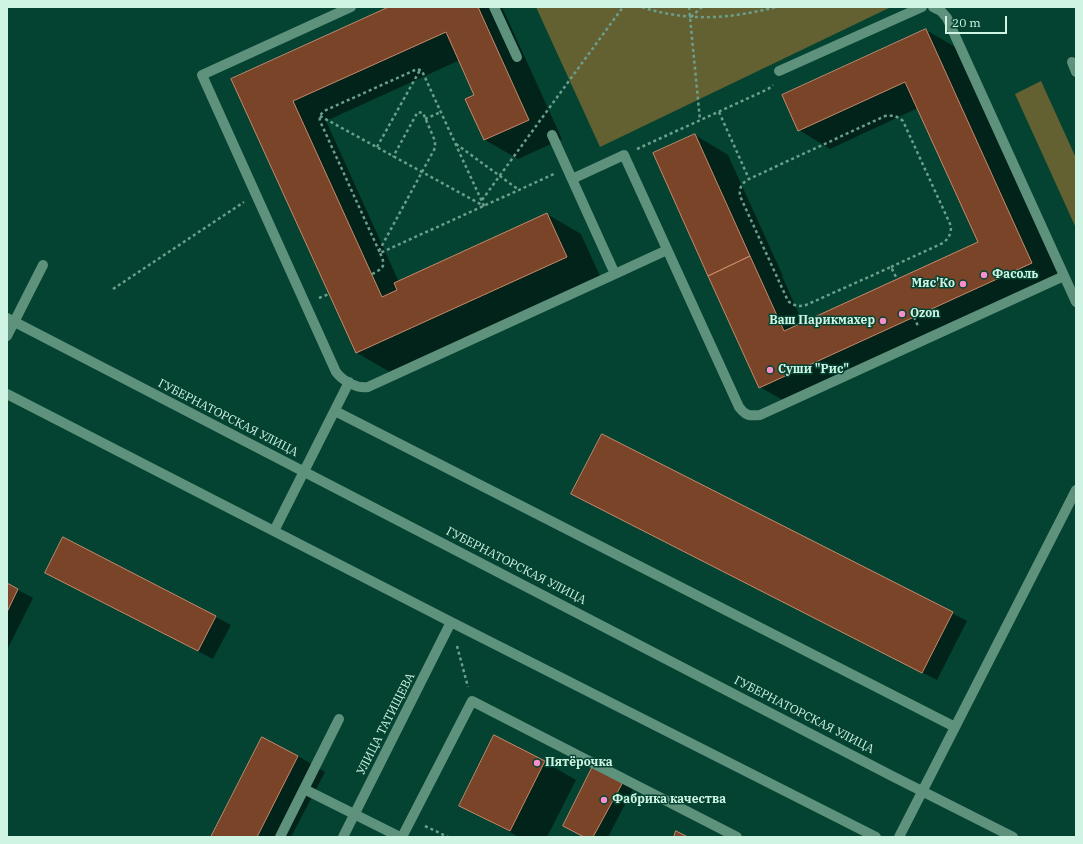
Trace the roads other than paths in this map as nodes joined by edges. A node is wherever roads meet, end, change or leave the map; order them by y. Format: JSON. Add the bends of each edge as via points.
{"nodes":[{"id":1,"x":351,"y":7,"type":"edge"},
{"id":2,"x":494,"y":7,"type":"edge"},
{"id":3,"x":922,"y":7,"type":"edge"},
{"id":4,"x":933,"y":7,"type":"edge"},
{"id":5,"x":517,"y":57,"type":"dead end"},
{"id":6,"x":1072,"y":62,"type":"dead end"},
{"id":7,"x":779,"y":71,"type":"road end"},
{"id":8,"x":1076,"y":72,"type":"edge"},
{"id":9,"x":552,"y":135,"type":"dead end"},
{"id":10,"x":572,"y":178,"type":"junction"},
{"id":11,"x":667,"y":250,"type":"junction"},
{"id":12,"x":43,"y":265,"type":"dead end"},
{"id":13,"x":615,"y":274,"type":"junction"},
{"id":14,"x":1064,"y":276,"type":"junction"},
{"id":15,"x":1076,"y":302,"type":"edge"},
{"id":16,"x":11,"y":320,"type":"edge"},
{"id":17,"x":7,"y":336,"type":"edge"},
{"id":18,"x":349,"y":382,"type":"junction"},
{"id":19,"x":7,"y":394,"type":"edge"},
{"id":20,"x":335,"y":411,"type":"junction"},
{"id":21,"x":304,"y":472,"type":"junction"},
{"id":22,"x":1076,"y":490,"type":"edge"},
{"id":23,"x":274,"y":531,"type":"junction"},
{"id":24,"x":451,"y":622,"type":"junction"},
{"id":25,"x":340,"y":719,"type":"dead end"},
{"id":26,"x":955,"y":727,"type":"junction"},
{"id":27,"x":304,"y":789,"type":"junction"},
{"id":28,"x":923,"y":791,"type":"junction"},
{"id":29,"x":355,"y":814,"type":"junction"},
{"id":30,"x":280,"y":837,"type":"edge"},
{"id":31,"x":343,"y":837,"type":"edge"},
{"id":32,"x":401,"y":837,"type":"edge"},
{"id":33,"x":737,"y":837,"type":"edge"},
{"id":34,"x":876,"y":837,"type":"edge"},
{"id":35,"x":899,"y":837,"type":"edge"},
{"id":36,"x":1014,"y":837,"type":"edge"}],
"edges":[{"from":1,"to":18,"type":"street","via":[[202,75],[336,372]]},
{"from":2,"to":5,"type":"street"},
{"from":3,"to":7,"type":"street"},
{"from":4,"to":14,"type":"street","via":[[947,18]]},
{"from":6,"to":8,"type":"street"},
{"from":9,"to":10,"type":"street"},
{"from":10,"to":11,"type":"street","via":[[624,155]]},
{"from":10,"to":13,"type":"street"},
{"from":11,"to":13,"type":"street"},
{"from":11,"to":14,"type":"street","via":[[739,407],[750,416],[760,416]]},
{"from":12,"to":16,"type":"street"},
{"from":13,"to":18,"type":"street","via":[[368,387],[359,387]]},
{"from":14,"to":15,"type":"street"},
{"from":16,"to":17,"type":"street"},
{"from":16,"to":21,"type":"street","name":"ГУБЕРНАТОРСКАЯ УЛИЦА"},
{"from":18,"to":20,"type":"street"},
{"from":19,"to":23,"type":"street"},
{"from":20,"to":21,"type":"street"},
{"from":20,"to":26,"type":"street"},
{"from":21,"to":23,"type":"street"},
{"from":21,"to":28,"type":"street","name":"ГУБЕРНАТОРСКАЯ УЛИЦА"},
{"from":22,"to":26,"type":"street"},
{"from":23,"to":24,"type":"street"},
{"from":24,"to":29,"type":"street","name":"УЛИЦА ТАТИЩЕВА"},
{"from":24,"to":34,"type":"street"},
{"from":25,"to":27,"type":"street"},
{"from":26,"to":28,"type":"street"},
{"from":27,"to":29,"type":"street"},
{"from":27,"to":30,"type":"street"},
{"from":28,"to":35,"type":"street"},
{"from":28,"to":36,"type":"street","name":"ГУБЕРНАТОРСКАЯ УЛИЦА"},
{"from":29,"to":31,"type":"street","name":"УЛИЦА ТАТИЩЕВА"},
{"from":29,"to":32,"type":"street"},
{"from":32,"to":33,"type":"street","via":[[472,701]]}]}
